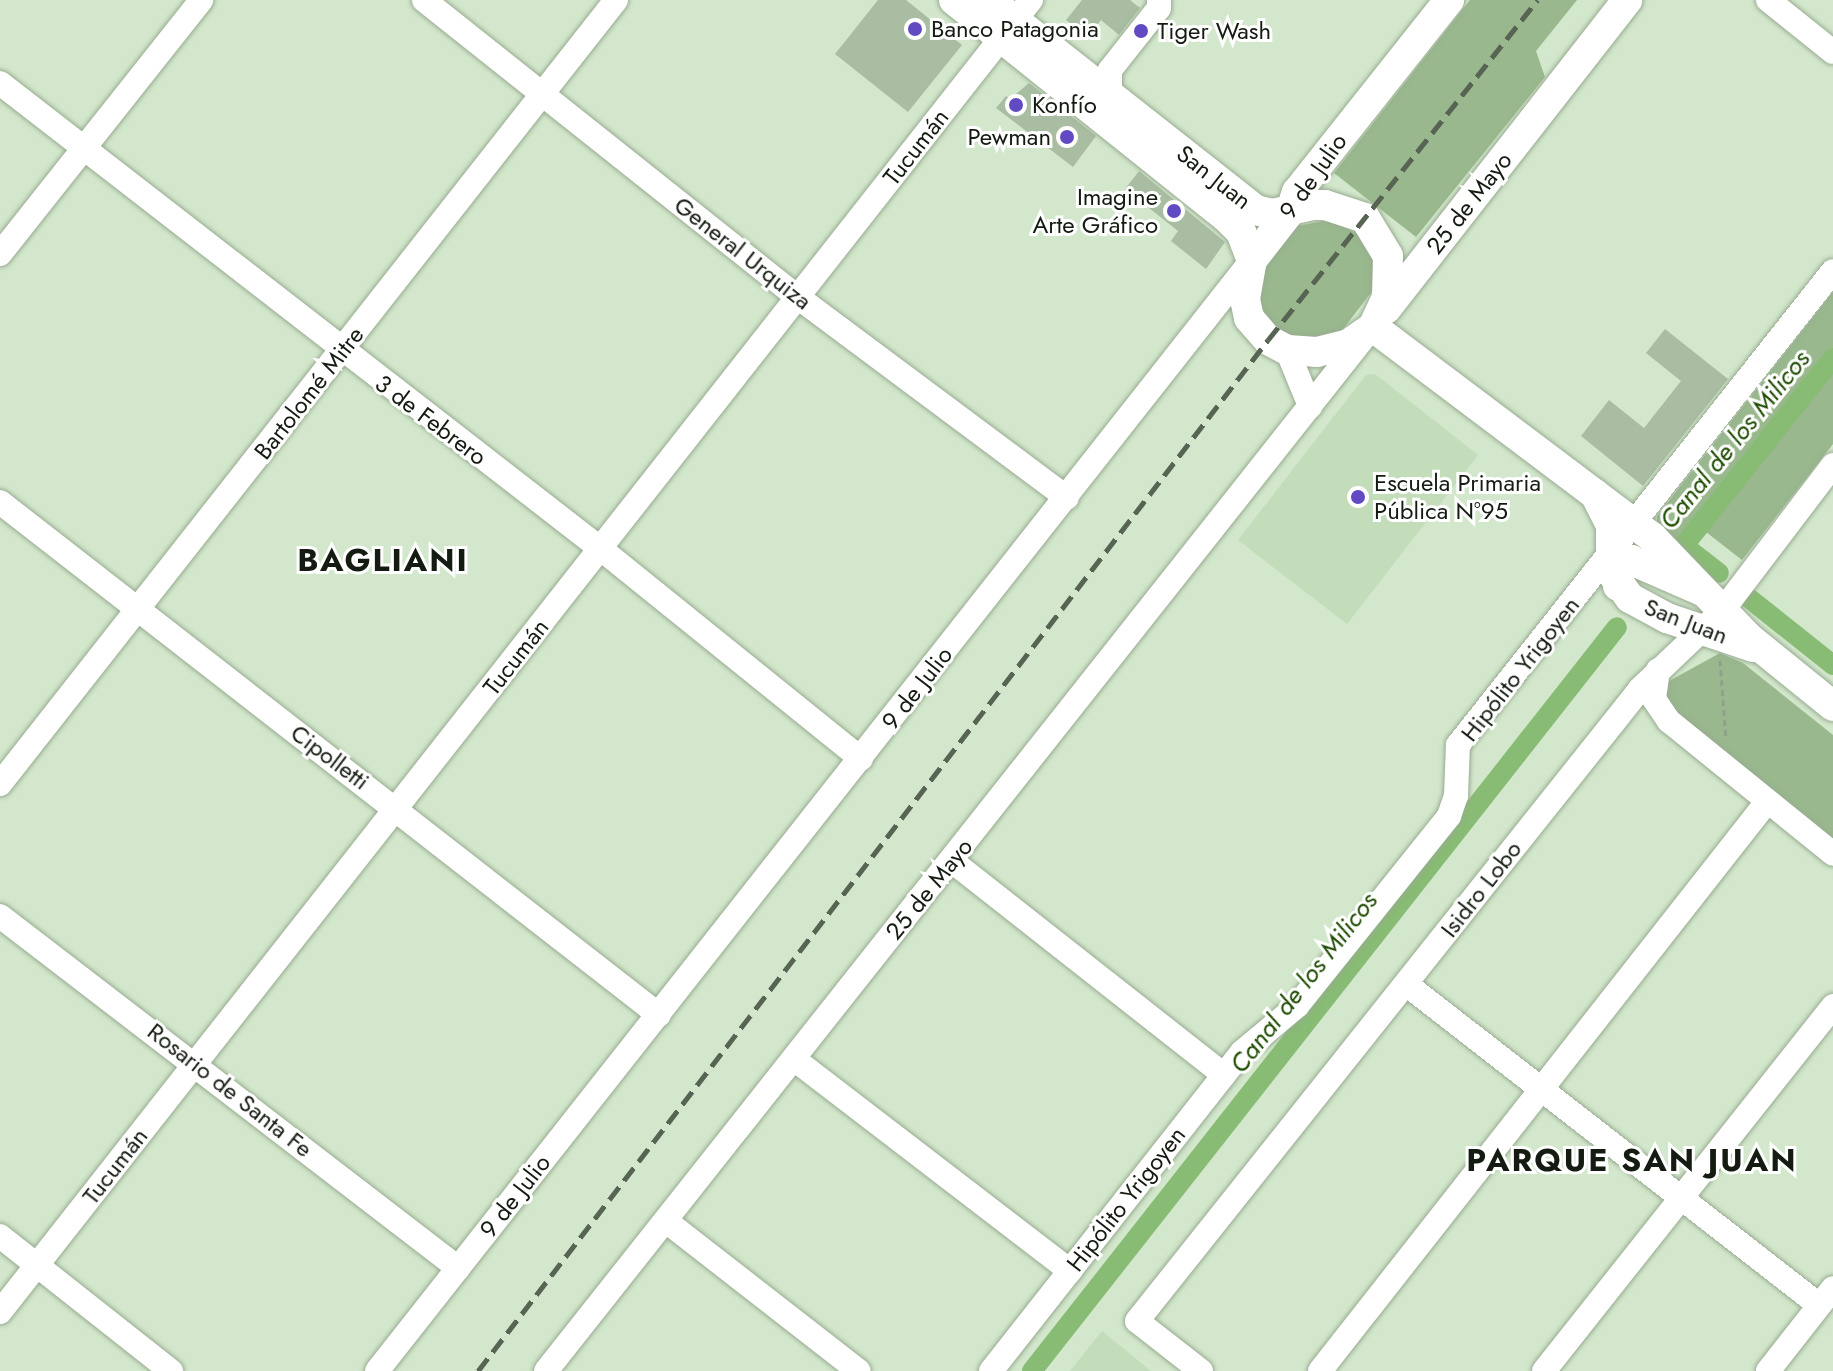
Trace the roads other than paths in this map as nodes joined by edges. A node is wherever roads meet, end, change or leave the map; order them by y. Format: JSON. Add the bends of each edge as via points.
{"nodes":[{"id":1,"x":201,"y":0,"type":"edge"},
{"id":2,"x":424,"y":0,"type":"edge"},
{"id":3,"x":616,"y":0,"type":"edge"},
{"id":4,"x":954,"y":0,"type":"edge"},
{"id":5,"x":989,"y":0,"type":"edge"},
{"id":6,"x":1159,"y":0,"type":"edge"},
{"id":7,"x":1449,"y":0,"type":"edge"},
{"id":8,"x":1627,"y":0,"type":"edge"},
{"id":9,"x":1768,"y":0,"type":"edge"},
{"id":10,"x":1016,"y":19,"type":"edge"},
{"id":11,"x":1833,"y":52,"type":"edge"},
{"id":12,"x":0,"y":83,"type":"edge"},
{"id":13,"x":542,"y":95,"type":"junction"},
{"id":14,"x":1110,"y":96,"type":"junction"},
{"id":15,"x":83,"y":150,"type":"junction"},
{"id":16,"x":1291,"y":210,"type":"junction"},
{"id":17,"x":0,"y":254,"type":"edge"},
{"id":18,"x":1252,"y":260,"type":"junction"},
{"id":19,"x":1833,"y":271,"type":"edge"},
{"id":20,"x":799,"y":298,"type":"junction"},
{"id":21,"x":1373,"y":327,"type":"junction"},
{"id":22,"x":1287,"y":350,"type":"junction"},
{"id":23,"x":341,"y":352,"type":"junction"},
{"id":24,"x":1310,"y":406,"type":"junction"},
{"id":25,"x":1833,"y":465,"type":"edge"},
{"id":26,"x":1591,"y":489,"type":"junction"},
{"id":27,"x":1067,"y":498,"type":"junction"},
{"id":28,"x":0,"y":502,"type":"edge"},
{"id":29,"x":1635,"y":523,"type":"junction"},
{"id":30,"x":601,"y":549,"type":"junction"},
{"id":31,"x":1609,"y":556,"type":"junction"},
{"id":32,"x":137,"y":612,"type":"junction"},
{"id":33,"x":1714,"y":622,"type":"junction"},
{"id":34,"x":1658,"y":670,"type":"junction"},
{"id":35,"x":1833,"y":706,"type":"edge"},
{"id":36,"x":861,"y":759,"type":"junction"},
{"id":37,"x":0,"y":784,"type":"edge"},
{"id":38,"x":1766,"y":803,"type":"junction"},
{"id":39,"x":397,"y":808,"type":"junction"},
{"id":40,"x":1833,"y":854,"type":"edge"},
{"id":41,"x":952,"y":861,"type":"junction"},
{"id":42,"x":0,"y":916,"type":"edge"},
{"id":43,"x":1406,"y":984,"type":"junction"},
{"id":44,"x":1833,"y":1006,"type":"edge"},
{"id":45,"x":659,"y":1015,"type":"junction"},
{"id":46,"x":794,"y":1059,"type":"junction"},
{"id":47,"x":197,"y":1063,"type":"junction"},
{"id":48,"x":1224,"y":1075,"type":"junction"},
{"id":49,"x":1541,"y":1089,"type":"junction"},
{"id":50,"x":1681,"y":1198,"type":"junction"},
{"id":51,"x":666,"y":1221,"type":"junction"},
{"id":52,"x":0,"y":1236,"type":"edge"},
{"id":53,"x":37,"y":1265,"type":"junction"},
{"id":54,"x":458,"y":1268,"type":"junction"},
{"id":55,"x":1070,"y":1271,"type":"junction"},
{"id":56,"x":1826,"y":1296,"type":"edge"},
{"id":57,"x":0,"y":1312,"type":"edge"},
{"id":58,"x":1782,"y":1366,"type":"edge"},
{"id":59,"x":171,"y":1371,"type":"edge"},
{"id":60,"x":377,"y":1371,"type":"edge"},
{"id":61,"x":546,"y":1371,"type":"edge"},
{"id":62,"x":859,"y":1371,"type":"edge"},
{"id":63,"x":991,"y":1371,"type":"edge"},
{"id":64,"x":1201,"y":1371,"type":"edge"},
{"id":65,"x":1320,"y":1371,"type":"edge"},
{"id":66,"x":1544,"y":1371,"type":"edge"}],
"edges":[{"from":1,"to":15,"type":"street"},
{"from":2,"to":13,"type":"street","name":"General Urquiza"},
{"from":3,"to":13,"type":"street","name":"Bartolomé Mitre"},
{"from":4,"to":10,"type":"main road","name":"San Juan"},
{"from":5,"to":10,"type":"main road","name":"San Juan"},
{"from":6,"to":14,"type":"street","via":[[1159,8],[1110,70]]},
{"from":7,"to":16,"type":"main road","name":"9 de Julio","via":[[1297,192]]},
{"from":8,"to":21,"type":"main road","name":"25 de Mayo"},
{"from":9,"to":11,"type":"street"},
{"from":10,"to":14,"type":"main road","name":"San Juan"},
{"from":10,"to":18,"type":"main road","name":"San Juan","via":[[1241,232]]},
{"from":10,"to":20,"type":"street","name":"Tucumán"},
{"from":12,"to":15,"type":"street","name":"3 de Febrero"},
{"from":13,"to":20,"type":"street","name":"General Urquiza"},
{"from":13,"to":23,"type":"street","name":"Bartolomé Mitre"},
{"from":14,"to":16,"type":"main road","name":"San Juan","via":[[1256,210]]},
{"from":15,"to":17,"type":"street"},
{"from":15,"to":23,"type":"street","name":"3 de Febrero"},
{"from":16,"to":18,"type":"main road","name":"9 de Julio"},
{"from":16,"to":21,"type":"main road","name":"San Juan","via":[[1325,205],[1347,210],[1378,233],[1391,279]]},
{"from":18,"to":22,"type":"main road","via":[[1245,299],[1249,318],[1268,340]]},
{"from":18,"to":27,"type":"street","name":"9 de Julio"},
{"from":19,"to":29,"type":"street","name":"Hipólito Yrigoyen"},
{"from":20,"to":27,"type":"street","name":"General Urquiza"},
{"from":20,"to":30,"type":"street","name":"Tucumán"},
{"from":21,"to":22,"type":"main road","via":[[1332,351]]},
{"from":21,"to":24,"type":"street","name":"25 de Mayo"},
{"from":21,"to":26,"type":"main road","name":"San Juan"},
{"from":22,"to":24,"type":"street"},
{"from":23,"to":30,"type":"street","name":"3 de Febrero"},
{"from":23,"to":32,"type":"street","name":"Bartolomé Mitre"},
{"from":24,"to":41,"type":"street","name":"25 de Mayo"},
{"from":25,"to":33,"type":"street","name":"Isidro Lobo"},
{"from":26,"to":29,"type":"main road","name":"San Juan"},
{"from":26,"to":31,"type":"main road","name":"San Juan","via":[[1611,526]]},
{"from":27,"to":36,"type":"street","name":"9 de Julio"},
{"from":28,"to":32,"type":"street","name":"Cipolletti"},
{"from":29,"to":31,"type":"street","name":"Hipólito Yrigoyen"},
{"from":29,"to":33,"type":"main road","name":"San Juan"},
{"from":30,"to":36,"type":"street","name":"3 de Febrero"},
{"from":30,"to":39,"type":"street","name":"Tucumán"},
{"from":31,"to":33,"type":"main road","name":"San Juan","via":[[1618,586],[1618,572],[1631,560]]},
{"from":31,"to":48,"type":"street","name":"Hipólito Yrigoyen","via":[[1458,745],[1456,796],[1449,816],[1297,1006]]},
{"from":32,"to":37,"type":"street","name":"Bartolomé Mitre"},
{"from":32,"to":39,"type":"street","name":"Cipolletti"},
{"from":33,"to":34,"type":"street","name":"Isidro Lobo"},
{"from":33,"to":35,"type":"main road","name":"San Juan","via":[[1765,652]]},
{"from":34,"to":38,"type":"street","via":[[1652,688],[1659,711]]},
{"from":34,"to":43,"type":"street","name":"Isidro Lobo"},
{"from":36,"to":45,"type":"street","name":"9 de Julio"},
{"from":38,"to":40,"type":"street"},
{"from":38,"to":49,"type":"street"},
{"from":39,"to":45,"type":"street","name":"Cipolletti"},
{"from":39,"to":47,"type":"street","name":"Tucumán"},
{"from":41,"to":46,"type":"street","name":"25 de Mayo"},
{"from":41,"to":48,"type":"street"},
{"from":42,"to":47,"type":"street","name":"Rosario de Santa Fe"},
{"from":43,"to":49,"type":"street"},
{"from":43,"to":64,"type":"street","name":"Isidro Lobo","via":[[1137,1321]]},
{"from":44,"to":50,"type":"street"},
{"from":45,"to":54,"type":"street","name":"9 de Julio"},
{"from":46,"to":51,"type":"street","name":"25 de Mayo"},
{"from":46,"to":55,"type":"street"},
{"from":47,"to":53,"type":"street","name":"Tucumán"},
{"from":47,"to":54,"type":"street","name":"Rosario de Santa Fe"},
{"from":48,"to":55,"type":"street","name":"Hipólito Yrigoyen"},
{"from":49,"to":50,"type":"street"},
{"from":49,"to":65,"type":"street"},
{"from":50,"to":56,"type":"street"},
{"from":50,"to":66,"type":"street"},
{"from":51,"to":61,"type":"street","name":"25 de Mayo"},
{"from":51,"to":62,"type":"street"},
{"from":52,"to":53,"type":"street"},
{"from":53,"to":57,"type":"street","name":"Tucumán"},
{"from":53,"to":59,"type":"street"},
{"from":54,"to":60,"type":"street","name":"9 de Julio"},
{"from":55,"to":63,"type":"street","name":"Hipólito Yrigoyen"},
{"from":56,"to":58,"type":"street"}]}
